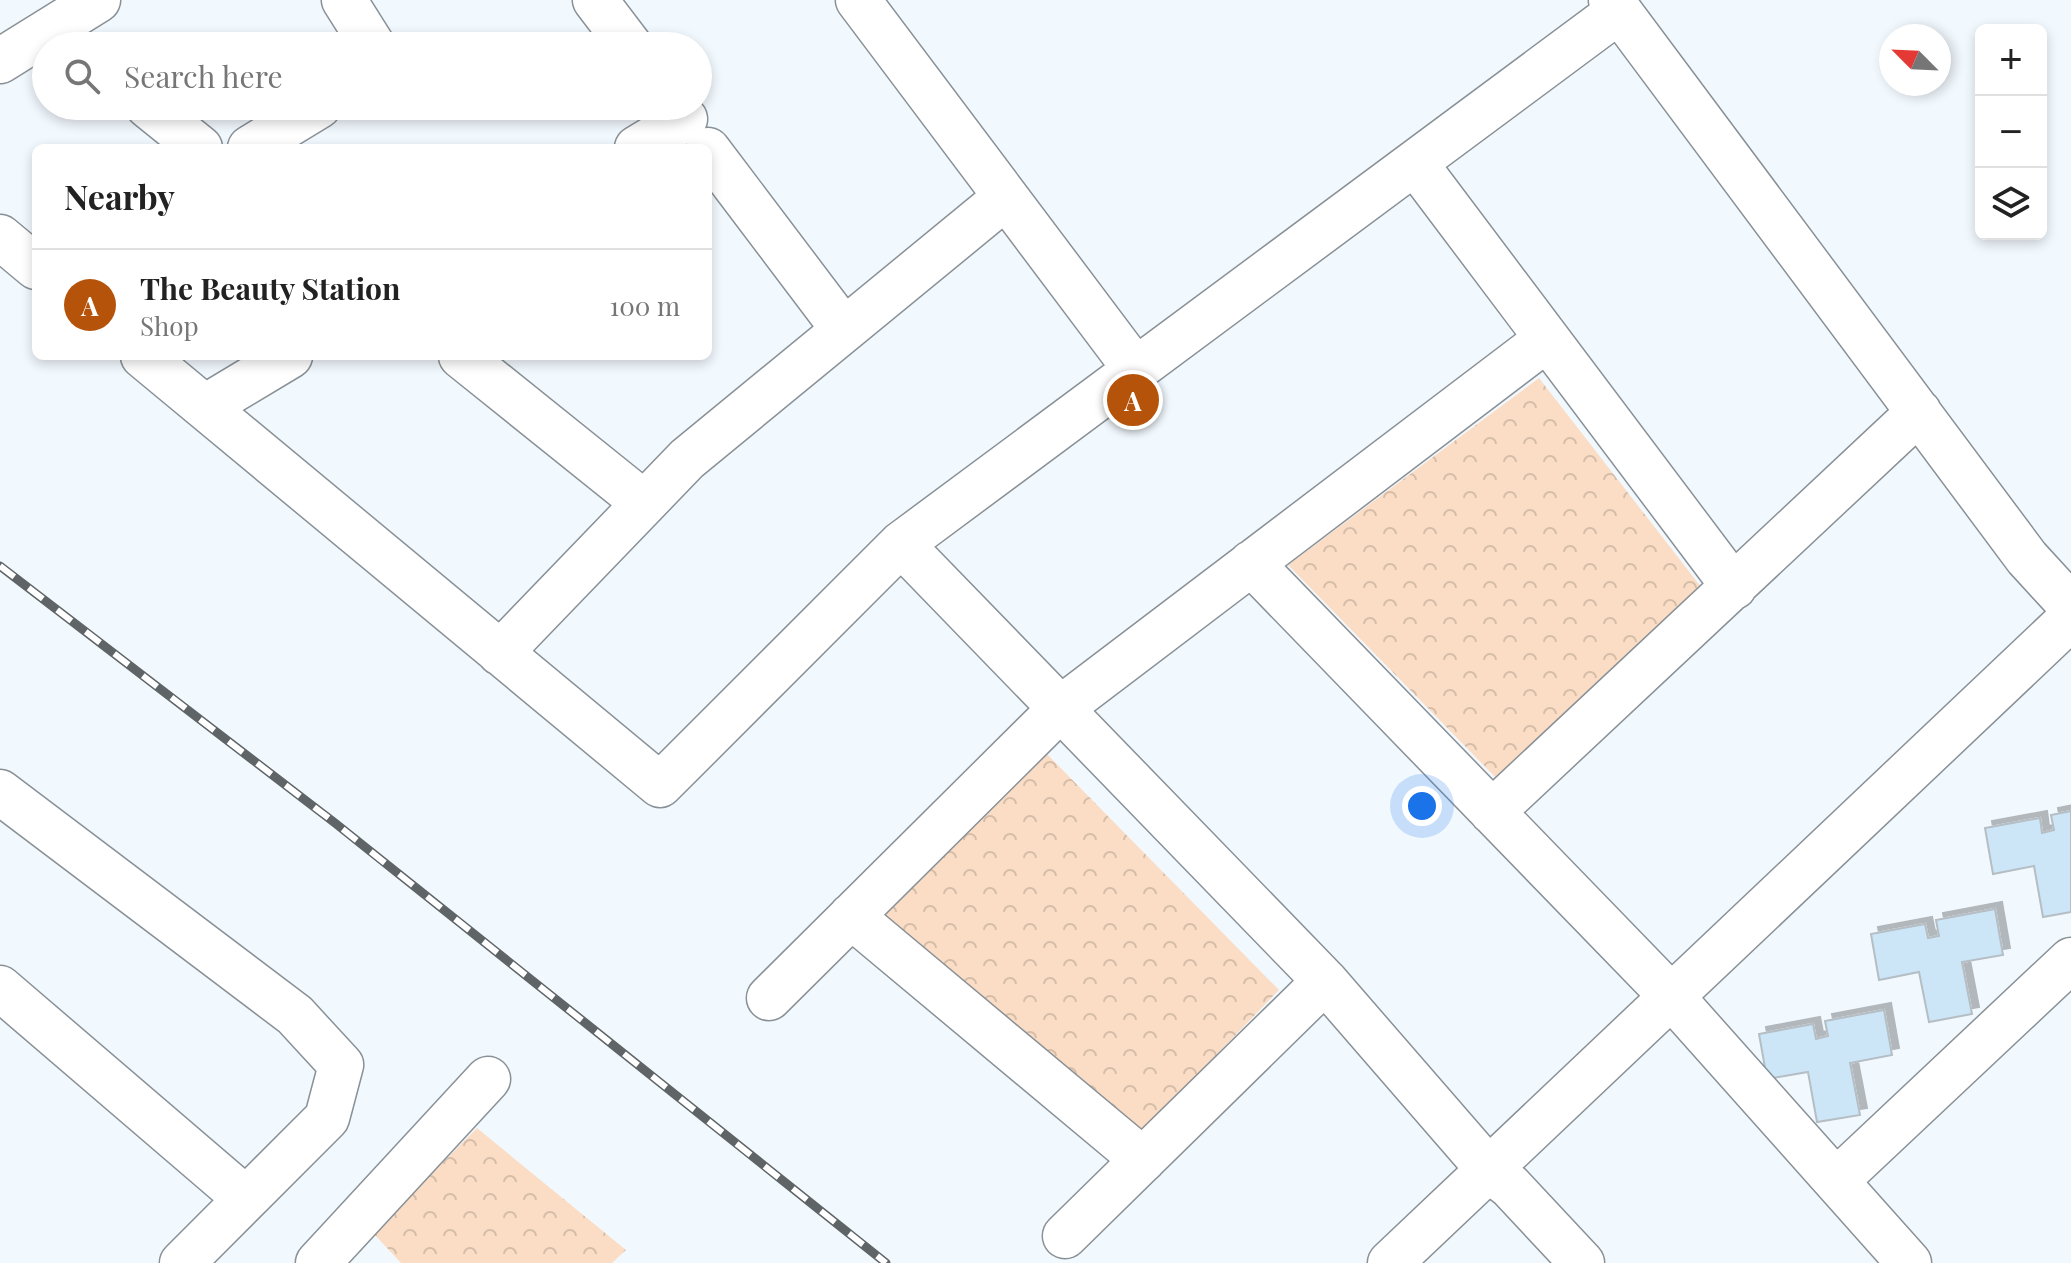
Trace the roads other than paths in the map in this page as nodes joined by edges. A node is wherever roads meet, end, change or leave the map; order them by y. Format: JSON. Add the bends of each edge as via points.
{"nodes":[{"id":1,"x":98,"y":0,"type":"edge"},
{"id":2,"x":344,"y":0,"type":"edge"},
{"id":3,"x":595,"y":0,"type":"edge"},
{"id":4,"x":858,"y":0,"type":"edge"},
{"id":5,"x":1615,"y":5,"type":"edge"},
{"id":6,"x":52,"y":25,"type":"edge"},
{"id":7,"x":364,"y":32,"type":"edge"},
{"id":8,"x":619,"y":32,"type":"edge"},
{"id":9,"x":32,"y":39,"type":"edge"},
{"id":10,"x":0,"y":61,"type":"edge"},
{"id":11,"x":165,"y":120,"type":"edge"},
{"id":12,"x":296,"y":120,"type":"edge"},
{"id":13,"x":694,"y":131,"type":"edge"},
{"id":14,"x":195,"y":144,"type":"edge"},
{"id":15,"x":257,"y":144,"type":"edge"},
{"id":16,"x":650,"y":144,"type":"edge"},
{"id":17,"x":712,"y":155,"type":"edge"},
{"id":18,"x":1415,"y":163,"type":"junction"},
{"id":19,"x":1006,"y":197,"type":"junction"},
{"id":20,"x":0,"y":237,"type":"edge"},
{"id":21,"x":32,"y":264,"type":"edge"},
{"id":22,"x":844,"y":330,"type":"junction"},
{"id":23,"x":1547,"y":339,"type":"junction"},
{"id":24,"x":148,"y":360,"type":"edge"},
{"id":25,"x":283,"y":360,"type":"edge"},
{"id":26,"x":466,"y":360,"type":"edge"},
{"id":27,"x":1136,"y":370,"type":"junction"},
{"id":28,"x":205,"y":407,"type":"junction"},
{"id":29,"x":1919,"y":412,"type":"junction"},
{"id":30,"x":644,"y":503,"type":"junction"},
{"id":31,"x":901,"y":544,"type":"junction"},
{"id":32,"x":1251,"y":563,"type":"junction"},
{"id":33,"x":1734,"y":587,"type":"junction"},
{"id":34,"x":2071,"y":606,"type":"edge"},
{"id":35,"x":2071,"y":618,"type":"edge"},
{"id":36,"x":500,"y":653,"type":"junction"},
{"id":37,"x":1061,"y":708,"type":"junction"},
{"id":38,"x":0,"y":792,"type":"edge"},
{"id":39,"x":1492,"y":812,"type":"junction"},
{"id":40,"x":851,"y":916,"type":"junction"},
{"id":41,"x":2071,"y":960,"type":"edge"},
{"id":42,"x":1325,"y":981,"type":"junction"},
{"id":43,"x":0,"y":988,"type":"edge"},
{"id":44,"x":1671,"y":996,"type":"junction"},
{"id":45,"x":769,"y":998,"type":"dead end"},
{"id":46,"x":488,"y":1079,"type":"dead end"},
{"id":47,"x":1143,"y":1160,"type":"junction"},
{"id":48,"x":1489,"y":1170,"type":"junction"},
{"id":49,"x":1836,"y":1181,"type":"junction"},
{"id":50,"x":246,"y":1199,"type":"junction"},
{"id":51,"x":1065,"y":1236,"type":"dead end"},
{"id":52,"x":341,"y":1255,"type":"edge"},
{"id":53,"x":182,"y":1263,"type":"edge"},
{"id":54,"x":1390,"y":1263,"type":"edge"},
{"id":55,"x":1582,"y":1263,"type":"edge"},
{"id":56,"x":1909,"y":1263,"type":"edge"}],
"edges":[{"from":1,"to":6,"type":"street"},
{"from":2,"to":7,"type":"street"},
{"from":3,"to":8,"type":"street"},
{"from":4,"to":19,"type":"street"},
{"from":5,"to":18,"type":"street"},
{"from":5,"to":29,"type":"street"},
{"from":9,"to":10,"type":"street"},
{"from":11,"to":14,"type":"street"},
{"from":12,"to":15,"type":"street"},
{"from":13,"to":16,"type":"street"},
{"from":17,"to":22,"type":"street"},
{"from":18,"to":23,"type":"street"},
{"from":18,"to":27,"type":"street"},
{"from":19,"to":22,"type":"street"},
{"from":19,"to":27,"type":"street"},
{"from":20,"to":21,"type":"street"},
{"from":22,"to":30,"type":"street","via":[[687,459]]},
{"from":23,"to":32,"type":"street"},
{"from":23,"to":33,"type":"street"},
{"from":24,"to":28,"type":"street"},
{"from":25,"to":28,"type":"street"},
{"from":26,"to":30,"type":"street"},
{"from":27,"to":31,"type":"street"},
{"from":28,"to":36,"type":"street"},
{"from":29,"to":33,"type":"street"},
{"from":29,"to":34,"type":"street","via":[[2027,558]]},
{"from":30,"to":36,"type":"street"},
{"from":31,"to":36,"type":"street","via":[[660,785]]},
{"from":31,"to":37,"type":"street"},
{"from":32,"to":37,"type":"street"},
{"from":32,"to":39,"type":"street"},
{"from":33,"to":39,"type":"street"},
{"from":35,"to":44,"type":"street"},
{"from":37,"to":40,"type":"street"},
{"from":37,"to":42,"type":"street"},
{"from":38,"to":50,"type":"street","via":[[295,1015],[341,1065],[327,1118]]},
{"from":39,"to":44,"type":"street"},
{"from":40,"to":45,"type":"street"},
{"from":40,"to":47,"type":"street"},
{"from":41,"to":49,"type":"street"},
{"from":42,"to":47,"type":"street"},
{"from":42,"to":48,"type":"street"},
{"from":43,"to":50,"type":"street"},
{"from":44,"to":48,"type":"street"},
{"from":44,"to":49,"type":"street"},
{"from":46,"to":52,"type":"street"},
{"from":47,"to":51,"type":"street"},
{"from":48,"to":54,"type":"street"},
{"from":48,"to":55,"type":"street"},
{"from":49,"to":56,"type":"street"},
{"from":50,"to":53,"type":"street"}]}
